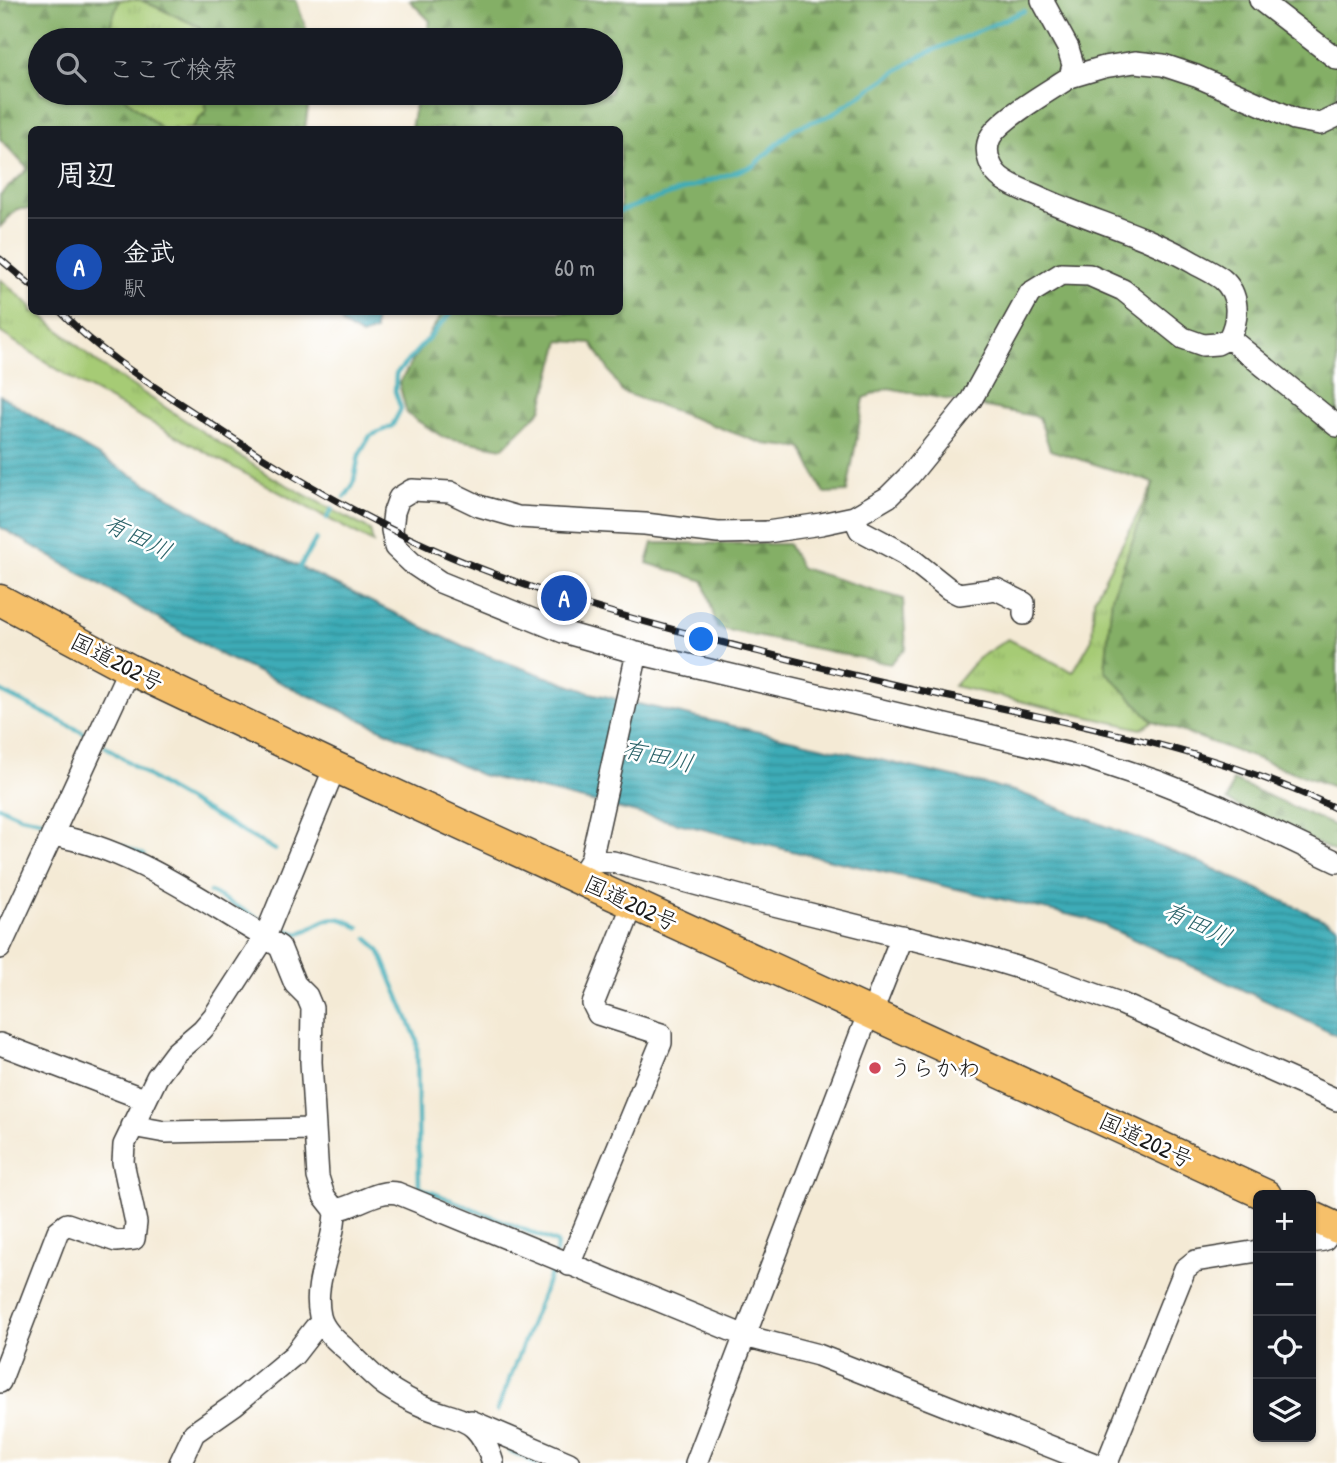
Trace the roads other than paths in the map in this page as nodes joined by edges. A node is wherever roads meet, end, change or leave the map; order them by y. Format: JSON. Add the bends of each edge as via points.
{"nodes":[{"id":1,"x":1042,"y":0,"type":"edge"},
{"id":2,"x":1260,"y":0,"type":"edge"},
{"id":3,"x":1337,"y":59,"type":"edge"},
{"id":4,"x":1070,"y":77,"type":"junction"},
{"id":5,"x":1337,"y":116,"type":"edge"},
{"id":6,"x":1229,"y":338,"type":"junction"},
{"id":7,"x":1337,"y":426,"type":"edge"},
{"id":8,"x":854,"y":517,"type":"junction"},
{"id":9,"x":0,"y":600,"type":"edge"},
{"id":10,"x":1024,"y":614,"type":"dead end"},
{"id":11,"x":637,"y":653,"type":"junction"},
{"id":12,"x":129,"y":669,"type":"junction"},
{"id":13,"x":335,"y":767,"type":"junction"},
{"id":14,"x":57,"y":825,"type":"junction"},
{"id":15,"x":1337,"y":862,"type":"edge"},
{"id":16,"x":585,"y":870,"type":"junction"},
{"id":17,"x":633,"y":904,"type":"junction"},
{"id":18,"x":269,"y":929,"type":"junction"},
{"id":19,"x":902,"y":936,"type":"junction"},
{"id":20,"x":0,"y":948,"type":"edge"},
{"id":21,"x":869,"y":1012,"type":"junction"},
{"id":22,"x":0,"y":1044,"type":"edge"},
{"id":23,"x":144,"y":1099,"type":"junction"},
{"id":24,"x":1337,"y":1100,"type":"edge"},
{"id":25,"x":132,"y":1126,"type":"junction"},
{"id":26,"x":314,"y":1129,"type":"junction"},
{"id":27,"x":1255,"y":1190,"type":"edge"},
{"id":28,"x":335,"y":1210,"type":"junction"},
{"id":29,"x":1253,"y":1252,"type":"edge"},
{"id":30,"x":560,"y":1261,"type":"junction"},
{"id":31,"x":322,"y":1324,"type":"junction"},
{"id":32,"x":745,"y":1336,"type":"junction"},
{"id":33,"x":0,"y":1382,"type":"edge"},
{"id":34,"x":461,"y":1418,"type":"junction"},
{"id":35,"x":180,"y":1463,"type":"edge"},
{"id":36,"x":493,"y":1463,"type":"edge"},
{"id":37,"x":569,"y":1463,"type":"edge"},
{"id":38,"x":696,"y":1463,"type":"edge"},
{"id":39,"x":1092,"y":1463,"type":"edge"},
{"id":40,"x":1107,"y":1463,"type":"edge"}],
"edges":[{"from":1,"to":4,"type":"street","via":[[1068,48],[1073,65]]},
{"from":2,"to":3,"type":"street"},
{"from":4,"to":5,"type":"street","via":[[1135,62],[1163,65],[1294,119],[1320,124]]},
{"from":4,"to":6,"type":"street","via":[[991,135],[987,145],[993,170],[1003,180],[1078,215],[1164,245],[1223,280],[1238,315]]},
{"from":6,"to":7,"type":"street"},
{"from":6,"to":8,"type":"street","via":[[1202,345],[1183,338],[1123,290],[1089,275],[1061,274],[1030,293],[971,400],[910,475],[888,497]]},
{"from":8,"to":10,"type":"street","via":[[860,530],[905,554],[949,589],[960,594],[996,589],[1024,603]]},
{"from":8,"to":11,"type":"street","via":[[767,532],[718,533],[518,517],[450,492],[412,490],[399,498],[392,530],[395,547],[440,582],[563,632]]},
{"from":9,"to":12,"type":"highway","name":"国道202号"},
{"from":11,"to":15,"type":"street","via":[[1087,758],[1222,807]]},
{"from":11,"to":16,"type":"street"},
{"from":12,"to":13,"type":"highway","name":"国道202号"},
{"from":12,"to":14,"type":"street"},
{"from":13,"to":16,"type":"highway","name":"国道202号"},
{"from":13,"to":18,"type":"street"},
{"from":14,"to":18,"type":"street"},
{"from":14,"to":20,"type":"street"},
{"from":16,"to":17,"type":"highway","name":"国道202号"},
{"from":16,"to":19,"type":"street","via":[[612,862]]},
{"from":17,"to":21,"type":"highway","name":"国道202号"},
{"from":17,"to":30,"type":"street","via":[[593,1004],[598,1014],[661,1034],[661,1043]]},
{"from":18,"to":23,"type":"street","via":[[214,1016],[175,1053]]},
{"from":18,"to":26,"type":"street","via":[[312,1008]]},
{"from":19,"to":21,"type":"street"},
{"from":19,"to":24,"type":"street","via":[[1036,972],[1122,1004]]},
{"from":21,"to":27,"type":"highway","name":"国道202号"},
{"from":21,"to":32,"type":"street"},
{"from":22,"to":23,"type":"street"},
{"from":23,"to":25,"type":"street"},
{"from":25,"to":26,"type":"street","via":[[165,1132]]},
{"from":25,"to":33,"type":"street","via":[[123,1162],[136,1223],[134,1239],[116,1241],[67,1224],[58,1231]]},
{"from":26,"to":28,"type":"street","via":[[321,1186]]},
{"from":28,"to":30,"type":"street","via":[[387,1191],[397,1193]]},
{"from":28,"to":31,"type":"street","via":[[320,1283]]},
{"from":29,"to":40,"type":"street","via":[[1195,1261],[1185,1269]]},
{"from":30,"to":32,"type":"street"},
{"from":31,"to":34,"type":"street","via":[[385,1385],[419,1405]]},
{"from":31,"to":35,"type":"street","via":[[294,1355],[194,1433]]},
{"from":32,"to":38,"type":"street"},
{"from":32,"to":39,"type":"street","via":[[818,1356]]},
{"from":34,"to":36,"type":"street","via":[[478,1431]]},
{"from":34,"to":37,"type":"street"}]}
